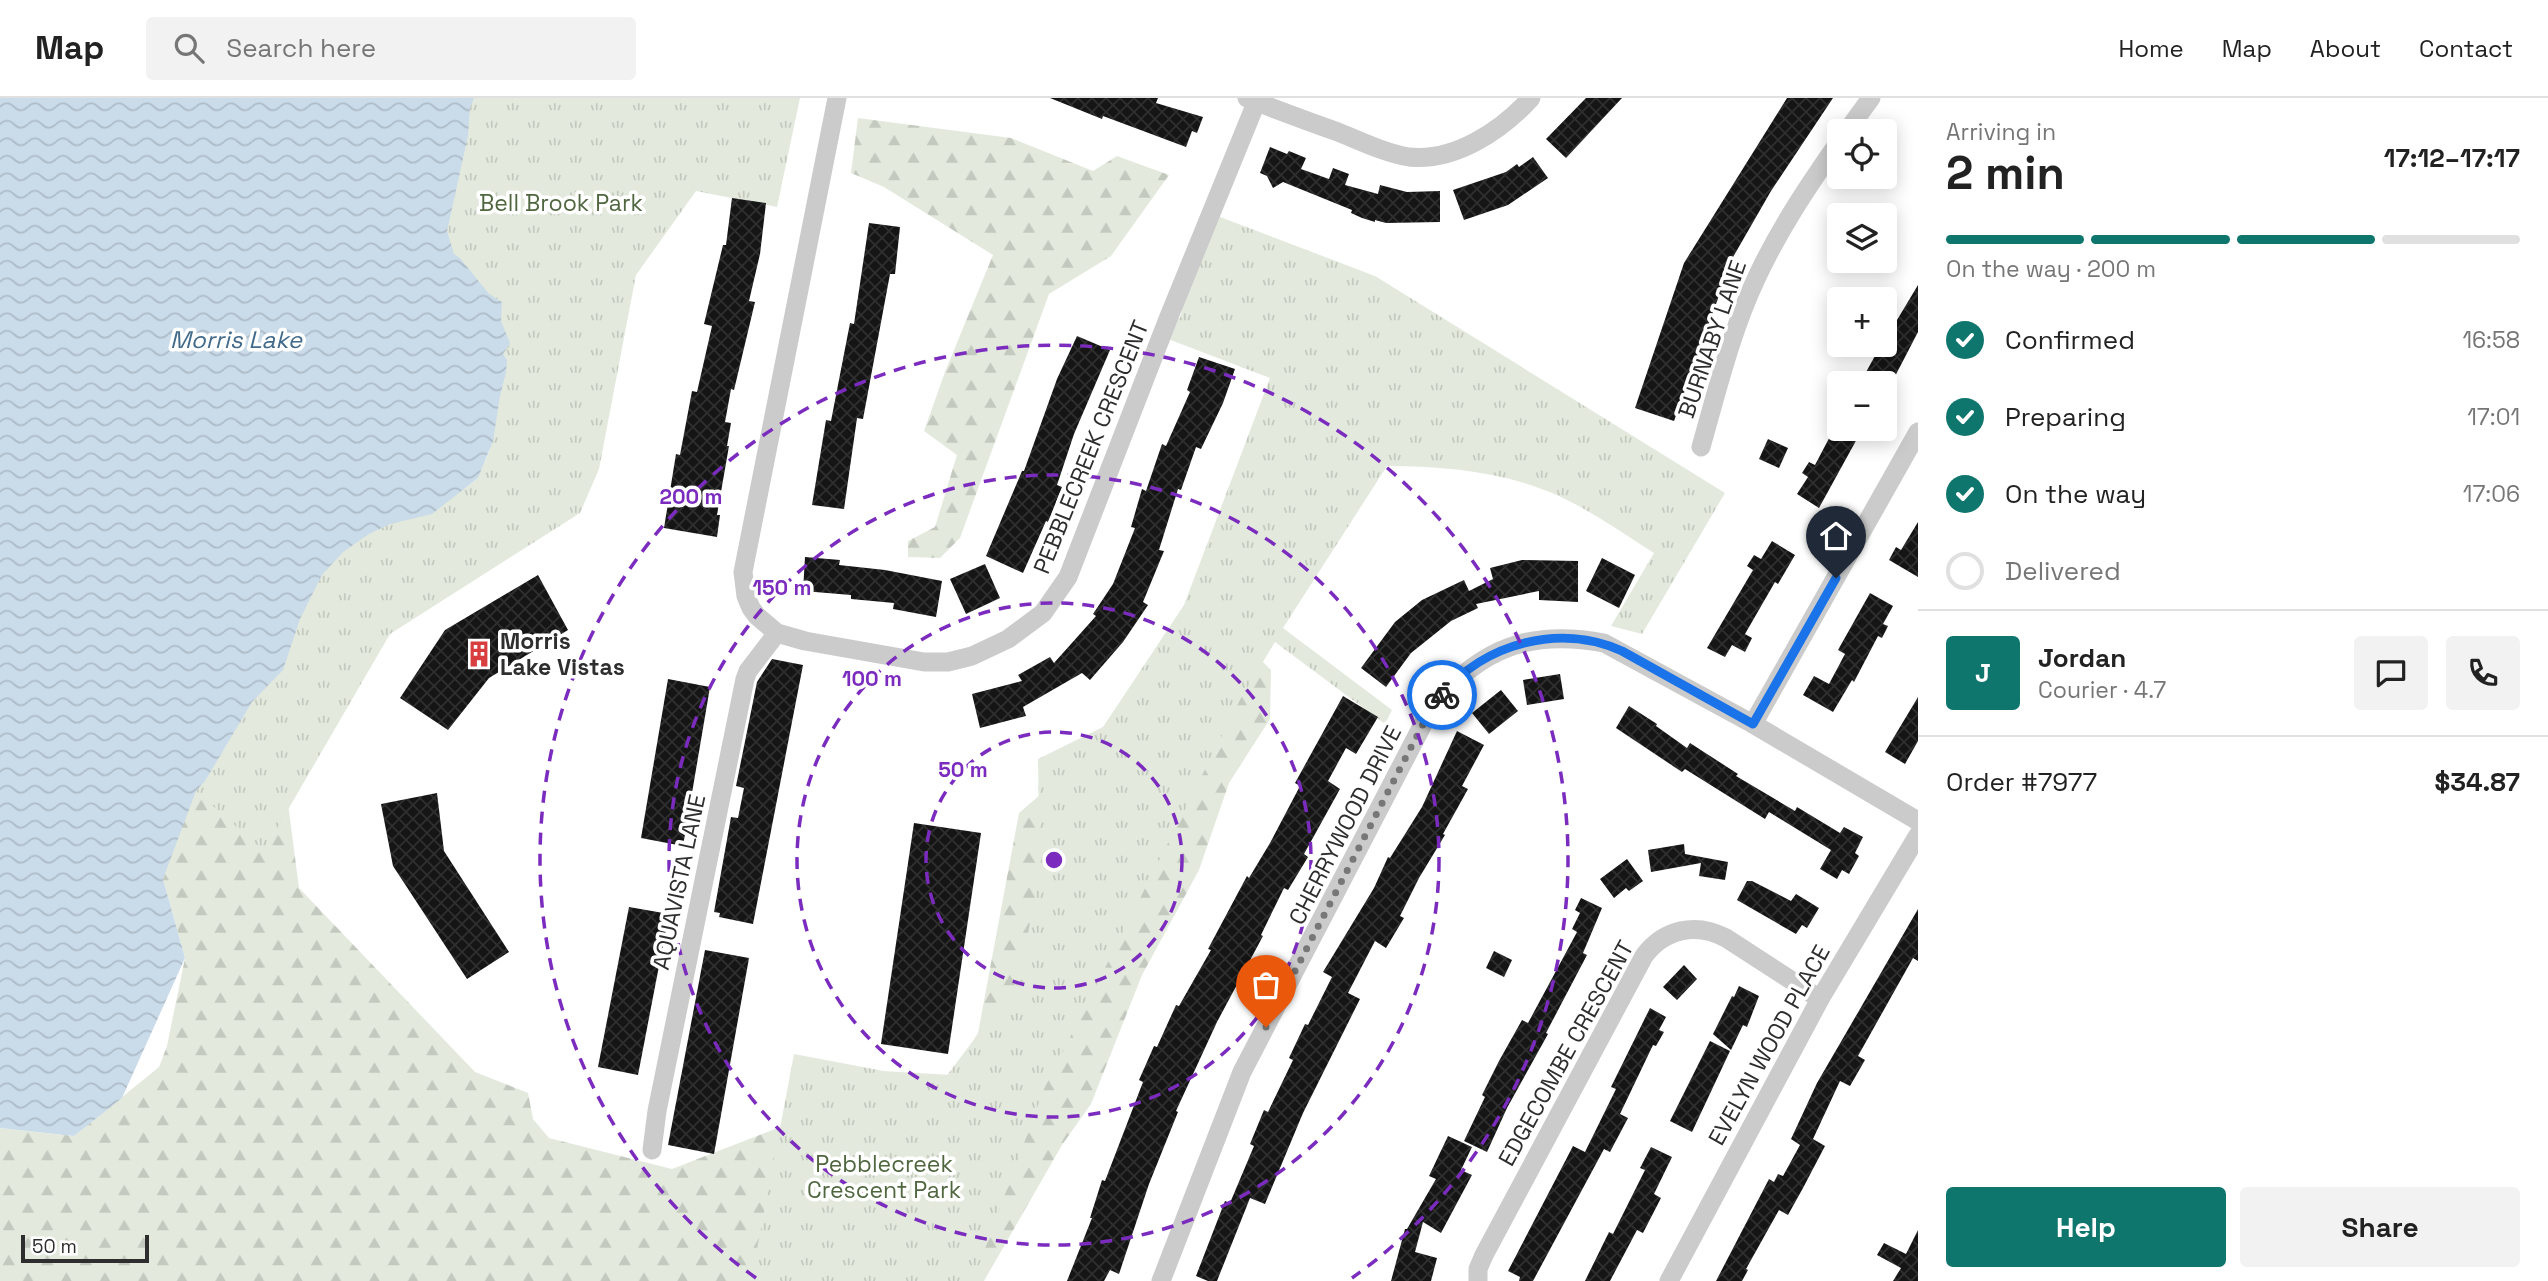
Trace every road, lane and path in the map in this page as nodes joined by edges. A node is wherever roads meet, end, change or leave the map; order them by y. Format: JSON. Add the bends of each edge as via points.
{"nodes":[{"id":1,"x":837,"y":98,"type":"edge"},
{"id":2,"x":1531,"y":98,"type":"edge"},
{"id":3,"x":1871,"y":98,"type":"edge"},
{"id":4,"x":1254,"y":99,"type":"edge"},
{"id":5,"x":1856,"y":119,"type":"edge"},
{"id":6,"x":1827,"y":160,"type":"edge"},
{"id":7,"x":1918,"y":432,"type":"edge"},
{"id":8,"x":1701,"y":447,"type":"dead end"},
{"id":9,"x":777,"y":633,"type":"junction"},
{"id":10,"x":1753,"y":724,"type":"junction"},
{"id":11,"x":1918,"y":821,"type":"edge"},
{"id":12,"x":1918,"y":835,"type":"edge"},
{"id":13,"x":1820,"y":999,"type":"junction"},
{"id":14,"x":652,"y":1150,"type":"dead end"},
{"id":15,"x":1161,"y":1281,"type":"edge"},
{"id":16,"x":1478,"y":1281,"type":"edge"},
{"id":17,"x":1670,"y":1281,"type":"edge"}],
"edges":[{"from":1,"to":9,"type":"street","name":"PEBBLECREEK CRESCENT","via":[[743,572],[751,608]]},
{"from":2,"to":4,"type":"street","via":[[1476,142],[1452,152],[1412,157]]},
{"from":3,"to":5,"type":"street"},
{"from":4,"to":9,"type":"street","name":"PEBBLECREEK CRESCENT","via":[[1078,556],[1043,613],[991,649],[948,662],[897,659]]},
{"from":6,"to":8,"type":"street","name":"BURNABY LANE","via":[[1755,281]]},
{"from":7,"to":10,"type":"street"},
{"from":9,"to":14,"type":"street","name":"AQUAVISTA LANE","via":[[745,679]]},
{"from":10,"to":11,"type":"street","name":"CHERRYWOOD DRIVE"},
{"from":10,"to":15,"type":"street","name":"CHERRYWOOD DRIVE","via":[[1622,651],[1579,638],[1524,642],[1472,665],[1452,683],[1433,705],[1242,1072]]},
{"from":12,"to":13,"type":"street","name":"EVELYN WOOD PLACE"},
{"from":13,"to":16,"type":"street","name":"EDGECOMBE CRESCENT","via":[[1712,932],[1678,931],[1654,944],[1483,1255]]},
{"from":13,"to":17,"type":"street","name":"EVELYN WOOD PLACE"}]}
